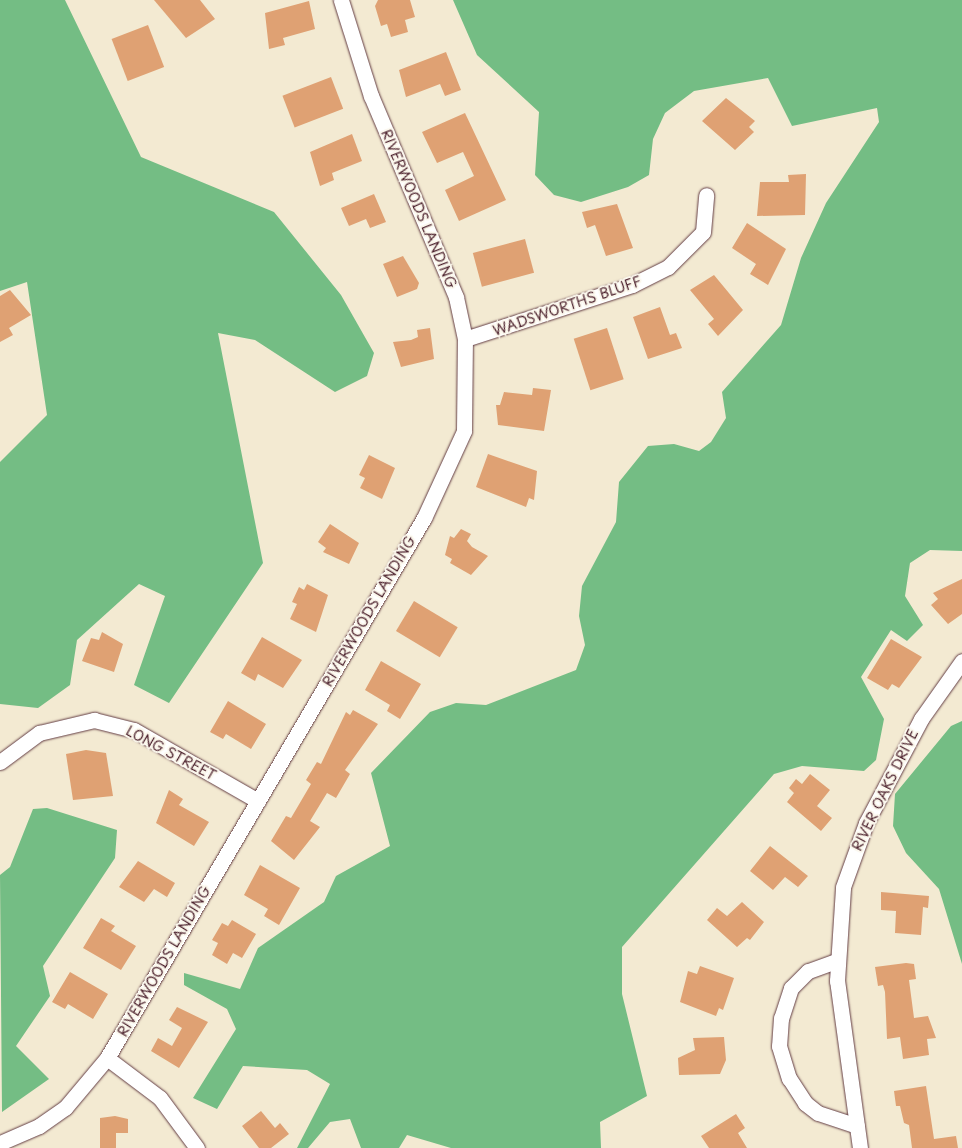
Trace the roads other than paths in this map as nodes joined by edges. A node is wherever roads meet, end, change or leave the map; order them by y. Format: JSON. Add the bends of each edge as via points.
{"nodes":[{"id":1,"x":341,"y":0,"type":"edge"},
{"id":2,"x":706,"y":195,"type":"dead end"},
{"id":3,"x":465,"y":338,"type":"junction"},
{"id":4,"x":962,"y":661,"type":"edge"},
{"id":5,"x":0,"y":762,"type":"edge"},
{"id":6,"x":258,"y":802,"type":"junction"},
{"id":7,"x":836,"y":961,"type":"junction"},
{"id":8,"x":107,"y":1058,"type":"junction"},
{"id":9,"x":857,"y":1126,"type":"junction"},
{"id":10,"x":0,"y":1143,"type":"edge"},
{"id":11,"x":197,"y":1148,"type":"edge"},
{"id":12,"x":860,"y":1148,"type":"edge"}],
"edges":[{"from":1,"to":3,"type":"street","name":"RIVERWOODS LANDING","via":[[371,96],[449,276]]},
{"from":2,"to":3,"type":"street","name":"WADSWORTHS BLUFF","via":[[703,232],[668,266],[632,285]]},
{"from":3,"to":6,"type":"street","name":"RIVERWOODS LANDING","via":[[464,431],[440,487]]},
{"from":4,"to":7,"type":"street","name":"RIVER OAKS DRIVE","via":[[932,698],[863,830],[843,887]]},
{"from":5,"to":6,"type":"street","name":"LONG STREET","via":[[39,733],[94,720],[134,730]]},
{"from":6,"to":8,"type":"street","name":"RIVERWOODS LANDING"},
{"from":7,"to":9,"type":"street","name":"RIVER OAKS DRIVE"},
{"from":7,"to":9,"type":"street","via":[[808,971],[791,988],[781,1018],[779,1046],[789,1078],[805,1102],[818,1113]]},
{"from":8,"to":10,"type":"street","name":"RIVERWOODS LANDING","via":[[65,1108],[39,1126]]},
{"from":8,"to":11,"type":"street","via":[[160,1098]]},
{"from":9,"to":12,"type":"street","name":"RIVER OAKS DRIVE"}]}
